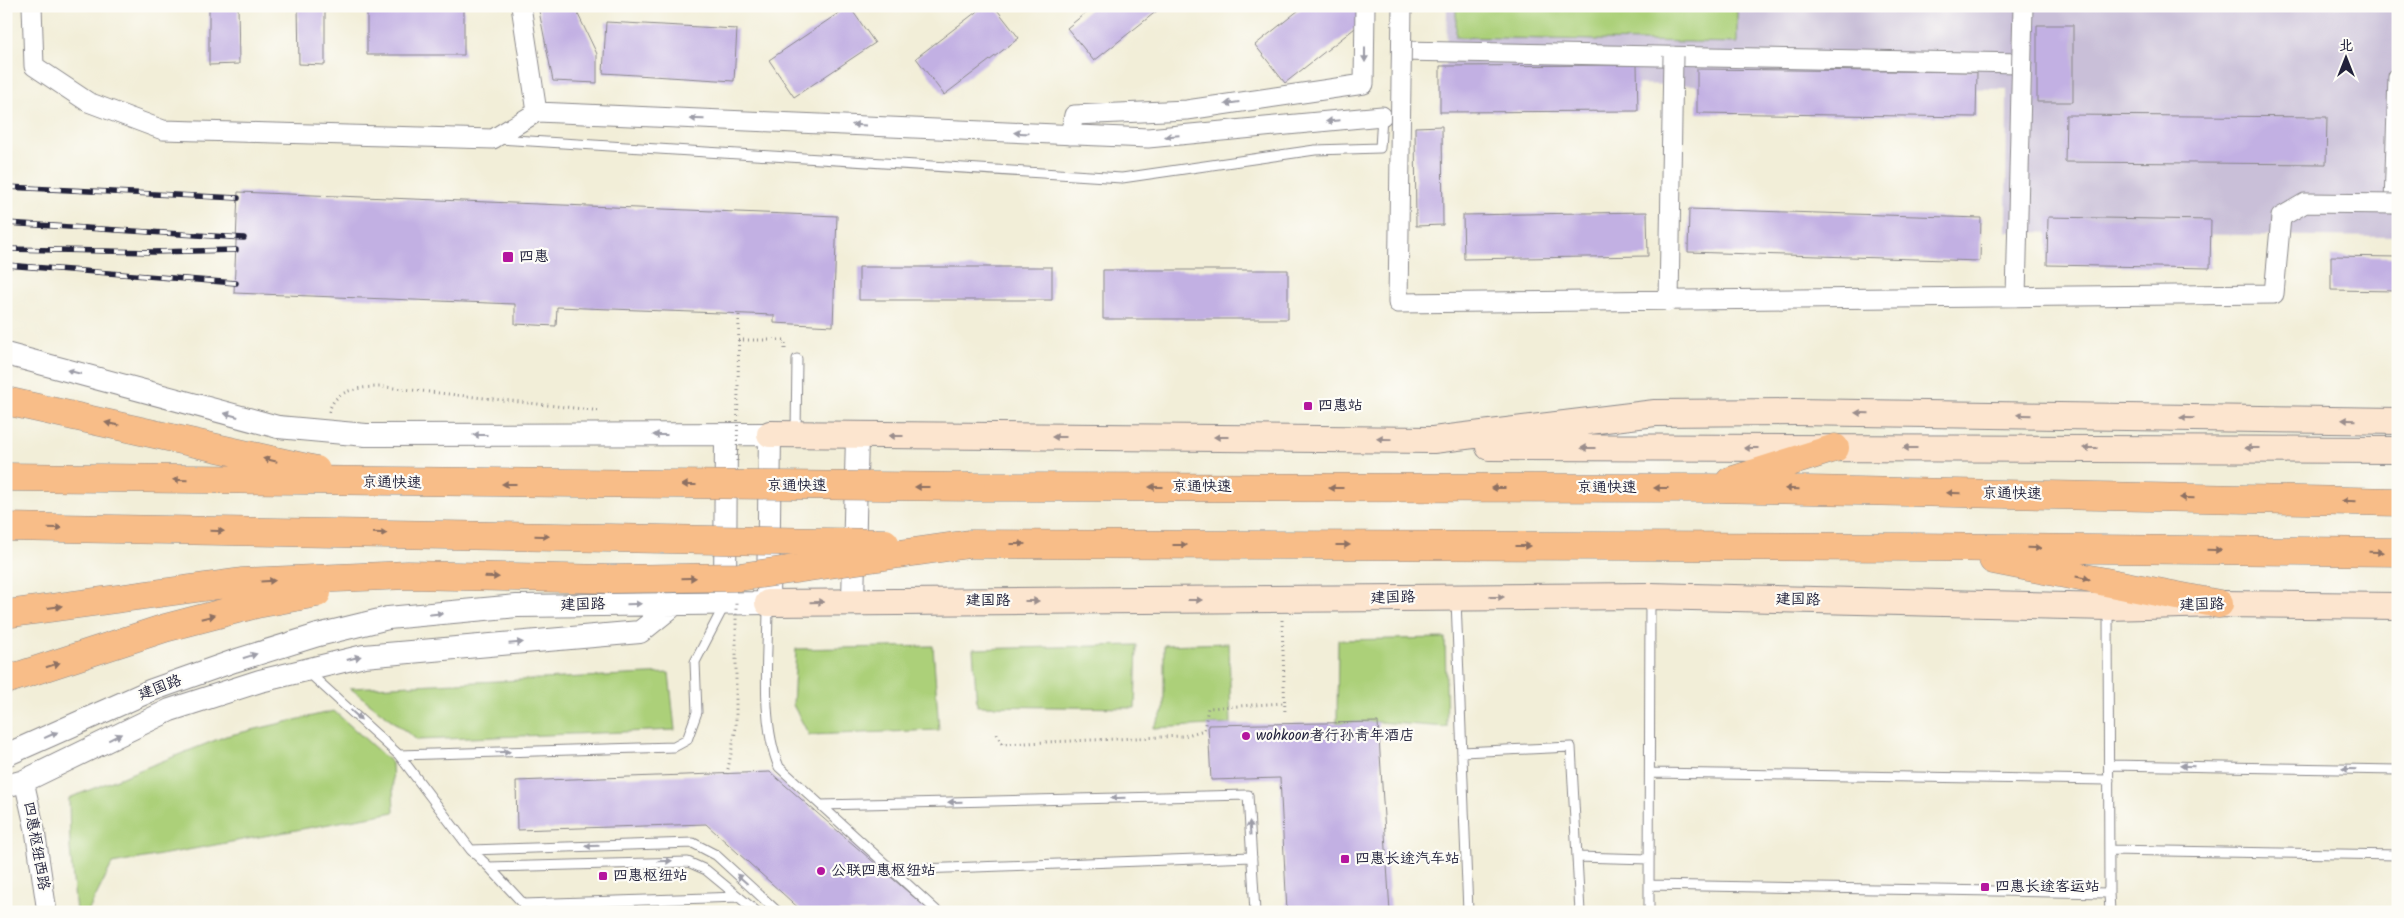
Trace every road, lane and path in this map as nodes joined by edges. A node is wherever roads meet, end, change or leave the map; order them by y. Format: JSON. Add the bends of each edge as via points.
{"nodes":[{"id":1,"x":32,"y":6,"type":"edge"},
{"id":2,"x":521,"y":6,"type":"edge"},
{"id":3,"x":1365,"y":6,"type":"edge"},
{"id":4,"x":1402,"y":6,"type":"edge"},
{"id":5,"x":2023,"y":6,"type":"edge"},
{"id":6,"x":1402,"y":51,"type":"junction"},
{"id":7,"x":1673,"y":56,"type":"junction"},
{"id":8,"x":2022,"y":63,"type":"junction"},
{"id":9,"x":2398,"y":78,"type":"edge"},
{"id":10,"x":537,"y":112,"type":"junction"},
{"id":11,"x":1382,"y":116,"type":"joint"},
{"id":12,"x":1070,"y":135,"type":"junction"},
{"id":13,"x":493,"y":139,"type":"junction"},
{"id":14,"x":2396,"y":204,"type":"edge"},
{"id":15,"x":2016,"y":297,"type":"junction"},
{"id":16,"x":1669,"y":302,"type":"junction"},
{"id":17,"x":738,"y":340,"type":"dead end"},
{"id":18,"x":6,"y":354,"type":"edge"},
{"id":19,"x":784,"y":357,"type":"dead end"},
{"id":20,"x":797,"y":359,"type":"dead end"},
{"id":21,"x":6,"y":401,"type":"edge"},
{"id":22,"x":330,"y":406,"type":"dead end"},
{"id":23,"x":602,"y":412,"type":"dead end"},
{"id":24,"x":2398,"y":421,"type":"edge"},
{"id":25,"x":770,"y":434,"type":"junction"},
{"id":26,"x":726,"y":435,"type":"junction"},
{"id":27,"x":796,"y":435,"type":"junction"},
{"id":28,"x":857,"y":436,"type":"junction"},
{"id":29,"x":1433,"y":440,"type":"junction"},
{"id":30,"x":1835,"y":448,"type":"junction"},
{"id":31,"x":2398,"y":450,"type":"edge"},
{"id":32,"x":6,"y":477,"type":"edge"},
{"id":33,"x":369,"y":482,"type":"junction"},
{"id":34,"x":1710,"y":488,"type":"junction"},
{"id":35,"x":2398,"y":502,"type":"edge"},
{"id":36,"x":6,"y":527,"type":"edge"},
{"id":37,"x":969,"y":544,"type":"junction"},
{"id":38,"x":1915,"y":547,"type":"junction"},
{"id":39,"x":2398,"y":552,"type":"edge"},
{"id":40,"x":408,"y":575,"type":"junction"},
{"id":41,"x":1650,"y":596,"type":"junction"},
{"id":42,"x":1456,"y":597,"type":"junction"},
{"id":43,"x":1281,"y":600,"type":"junction"},
{"id":44,"x":853,"y":601,"type":"junction"},
{"id":45,"x":725,"y":603,"type":"junction"},
{"id":46,"x":768,"y":603,"type":"junction"},
{"id":47,"x":675,"y":604,"type":"junction"},
{"id":48,"x":2219,"y":604,"type":"junction"},
{"id":49,"x":2398,"y":606,"type":"edge"},
{"id":50,"x":2108,"y":608,"type":"junction"},
{"id":51,"x":6,"y":614,"type":"edge"},
{"id":52,"x":307,"y":671,"type":"junction"},
{"id":53,"x":6,"y":680,"type":"edge"},
{"id":54,"x":1284,"y":703,"type":"junction"},
{"id":55,"x":1285,"y":715,"type":"dead end"},
{"id":56,"x":997,"y":734,"type":"dead end"},
{"id":57,"x":1462,"y":752,"type":"junction"},
{"id":58,"x":6,"y":755,"type":"edge"},
{"id":59,"x":400,"y":755,"type":"junction"},
{"id":60,"x":2109,"y":765,"type":"junction"},
{"id":61,"x":2398,"y":770,"type":"edge"},
{"id":62,"x":1650,"y":773,"type":"junction"},
{"id":63,"x":2109,"y":780,"type":"junction"},
{"id":64,"x":15,"y":784,"type":"edge"},
{"id":65,"x":821,"y":805,"type":"junction"},
{"id":66,"x":471,"y":850,"type":"junction"},
{"id":67,"x":2110,"y":850,"type":"junction"},
{"id":68,"x":2398,"y":855,"type":"edge"},
{"id":69,"x":1252,"y":857,"type":"junction"},
{"id":70,"x":1577,"y":857,"type":"junction"},
{"id":71,"x":1649,"y":859,"type":"junction"},
{"id":72,"x":489,"y":867,"type":"junction"},
{"id":73,"x":892,"y":870,"type":"junction"},
{"id":74,"x":1649,"y":885,"type":"junction"},
{"id":75,"x":2110,"y":893,"type":"junction"},
{"id":76,"x":740,"y":897,"type":"junction"},
{"id":77,"x":524,"y":904,"type":"junction"},
{"id":78,"x":47,"y":912,"type":"edge"},
{"id":79,"x":531,"y":912,"type":"edge"},
{"id":80,"x":757,"y":912,"type":"edge"},
{"id":81,"x":778,"y":912,"type":"edge"},
{"id":82,"x":938,"y":912,"type":"edge"},
{"id":83,"x":1255,"y":912,"type":"edge"},
{"id":84,"x":1468,"y":912,"type":"edge"},
{"id":85,"x":1580,"y":912,"type":"edge"},
{"id":86,"x":1649,"y":912,"type":"edge"},
{"id":87,"x":2110,"y":912,"type":"edge"}],
"edges":[{"from":1,"to":13,"type":"street","via":[[34,66],[88,102],[163,130]]},
{"from":2,"to":10,"type":"street"},
{"from":3,"to":12,"type":"street","one_way":true,"via":[[1364,84],[1187,110],[1074,115]]},
{"from":4,"to":6,"type":"street","bridge":true},
{"from":5,"to":8,"type":"street","bridge":true},
{"from":6,"to":7,"type":"street"},
{"from":6,"to":16,"type":"street","bridge":true,"via":[[1398,303]]},
{"from":7,"to":8,"type":"street"},
{"from":7,"to":16,"type":"street","bridge":true},
{"from":8,"to":15,"type":"street","bridge":true},
{"from":9,"to":14,"type":"street"},
{"from":12,"to":10,"type":"street","one_way":true},
{"from":10,"to":13,"type":"street"},
{"from":11,"to":12,"type":"street","one_way":true,"via":[[1148,138]]},
{"from":11,"to":13,"type":"lane","via":[[1380,148],[1315,150],[1122,178]]},
{"from":14,"to":15,"type":"street","bridge":true,"via":[[2305,202],[2281,217],[2274,294]]},
{"from":15,"to":16,"type":"street","bridge":true},
{"from":17,"to":19,"type":"path","via":[[785,340]]},
{"from":26,"to":18,"type":"street","one_way":true,"bridge":true,"via":[[366,435],[278,428]]},
{"from":20,"to":27,"type":"lane"},
{"from":33,"to":21,"type":"highway","one_way":true,"bridge":true},
{"from":22,"to":23,"type":"path","via":[[340,394],[359,388],[385,387]]},
{"from":24,"to":29,"type":"main road","one_way":true,"via":[[1795,412],[1655,414]]},
{"from":25,"to":26,"type":"street"},
{"from":25,"to":27,"type":"main road"},
{"from":25,"to":46,"type":"street"},
{"from":26,"to":45,"type":"street"},
{"from":27,"to":28,"type":"main road"},
{"from":29,"to":28,"type":"main road","one_way":true},
{"from":28,"to":44,"type":"street"},
{"from":30,"to":29,"type":"main road","one_way":true,"via":[[1484,447]]},
{"from":31,"to":30,"type":"main road","one_way":true},
{"from":30,"to":34,"type":"highway"},
{"from":33,"to":32,"type":"highway","name":"京通快速","one_way":true,"bridge":true},
{"from":34,"to":33,"type":"highway","name":"京通快速","one_way":true,"bridge":true},
{"from":35,"to":34,"type":"highway","name":"京通快速","one_way":true},
{"from":36,"to":37,"type":"highway","one_way":true,"bridge":true},
{"from":37,"to":38,"type":"highway","one_way":true},
{"from":40,"to":37,"type":"highway","one_way":true,"bridge":true,"via":[[611,579],[739,577]]},
{"from":38,"to":39,"type":"highway","one_way":true},
{"from":38,"to":48,"type":"highway","one_way":true},
{"from":51,"to":40,"type":"highway","one_way":true,"bridge":true,"via":[[241,582]]},
{"from":53,"to":40,"type":"highway","one_way":true,"bridge":true,"via":[[165,628],[257,604]]},
{"from":42,"to":41,"type":"main road","name":"建国路","one_way":true},
{"from":41,"to":50,"type":"main road","name":"建国路"},
{"from":41,"to":62,"type":"lane"},
{"from":42,"to":43,"type":"main road","name":"建国路"},
{"from":42,"to":57,"type":"lane"},
{"from":44,"to":43,"type":"main road","name":"建国路","one_way":true},
{"from":43,"to":54,"type":"path"},
{"from":46,"to":44,"type":"main road","name":"建国路","one_way":true},
{"from":45,"to":46,"type":"street","name":"建国路"},
{"from":45,"to":47,"type":"street","name":"建国路"},
{"from":59,"to":45,"type":"lane","one_way":true,"via":[[674,747],[687,740],[697,712],[695,662]]},
{"from":46,"to":65,"type":"lane","via":[[768,726],[771,748],[779,767]]},
{"from":52,"to":47,"type":"street","one_way":true,"via":[[364,656],[640,632]]},
{"from":58,"to":47,"type":"street","name":"建国路","one_way":true,"bridge":true,"via":[[152,690],[318,635],[388,618],[517,606]]},
{"from":48,"to":49,"type":"main road","name":"建国路"},
{"from":48,"to":50,"type":"main road","name":"建国路"},
{"from":50,"to":60,"type":"lane"},
{"from":52,"to":59,"type":"lane","one_way":true},
{"from":64,"to":52,"type":"street","one_way":true,"via":[[170,710],[260,681]]},
{"from":54,"to":55,"type":"path"},
{"from":54,"to":56,"type":"path","via":[[1208,708],[1204,730],[1184,736],[1002,744]]},
{"from":57,"to":70,"type":"lane","via":[[1572,747]]},
{"from":57,"to":84,"type":"lane"},
{"from":59,"to":66,"type":"lane"},
{"from":61,"to":60,"type":"lane","one_way":true},
{"from":60,"to":63,"type":"lane"},
{"from":62,"to":63,"type":"lane"},
{"from":62,"to":71,"type":"lane"},
{"from":63,"to":67,"type":"lane"},
{"from":64,"to":78,"type":"street","name":"四惠枢纽西路","via":[[35,830]]},
{"from":69,"to":65,"type":"lane","one_way":true,"via":[[1248,795]]},
{"from":65,"to":73,"type":"lane"},
{"from":66,"to":72,"type":"lane"},
{"from":81,"to":66,"type":"lane","one_way":true,"via":[[716,855],[693,843]]},
{"from":67,"to":68,"type":"lane"},
{"from":67,"to":75,"type":"lane"},
{"from":69,"to":73,"type":"lane"},
{"from":69,"to":83,"type":"lane"},
{"from":70,"to":71,"type":"lane"},
{"from":70,"to":85,"type":"lane"},
{"from":71,"to":74,"type":"lane"},
{"from":72,"to":76,"type":"lane","one_way":true,"via":[[688,862],[706,870]]},
{"from":72,"to":77,"type":"lane"},
{"from":73,"to":82,"type":"lane"},
{"from":74,"to":75,"type":"lane"},
{"from":74,"to":86,"type":"lane"},
{"from":75,"to":87,"type":"lane"},
{"from":76,"to":77,"type":"lane"},
{"from":76,"to":80,"type":"lane"},
{"from":77,"to":79,"type":"lane"}]}
